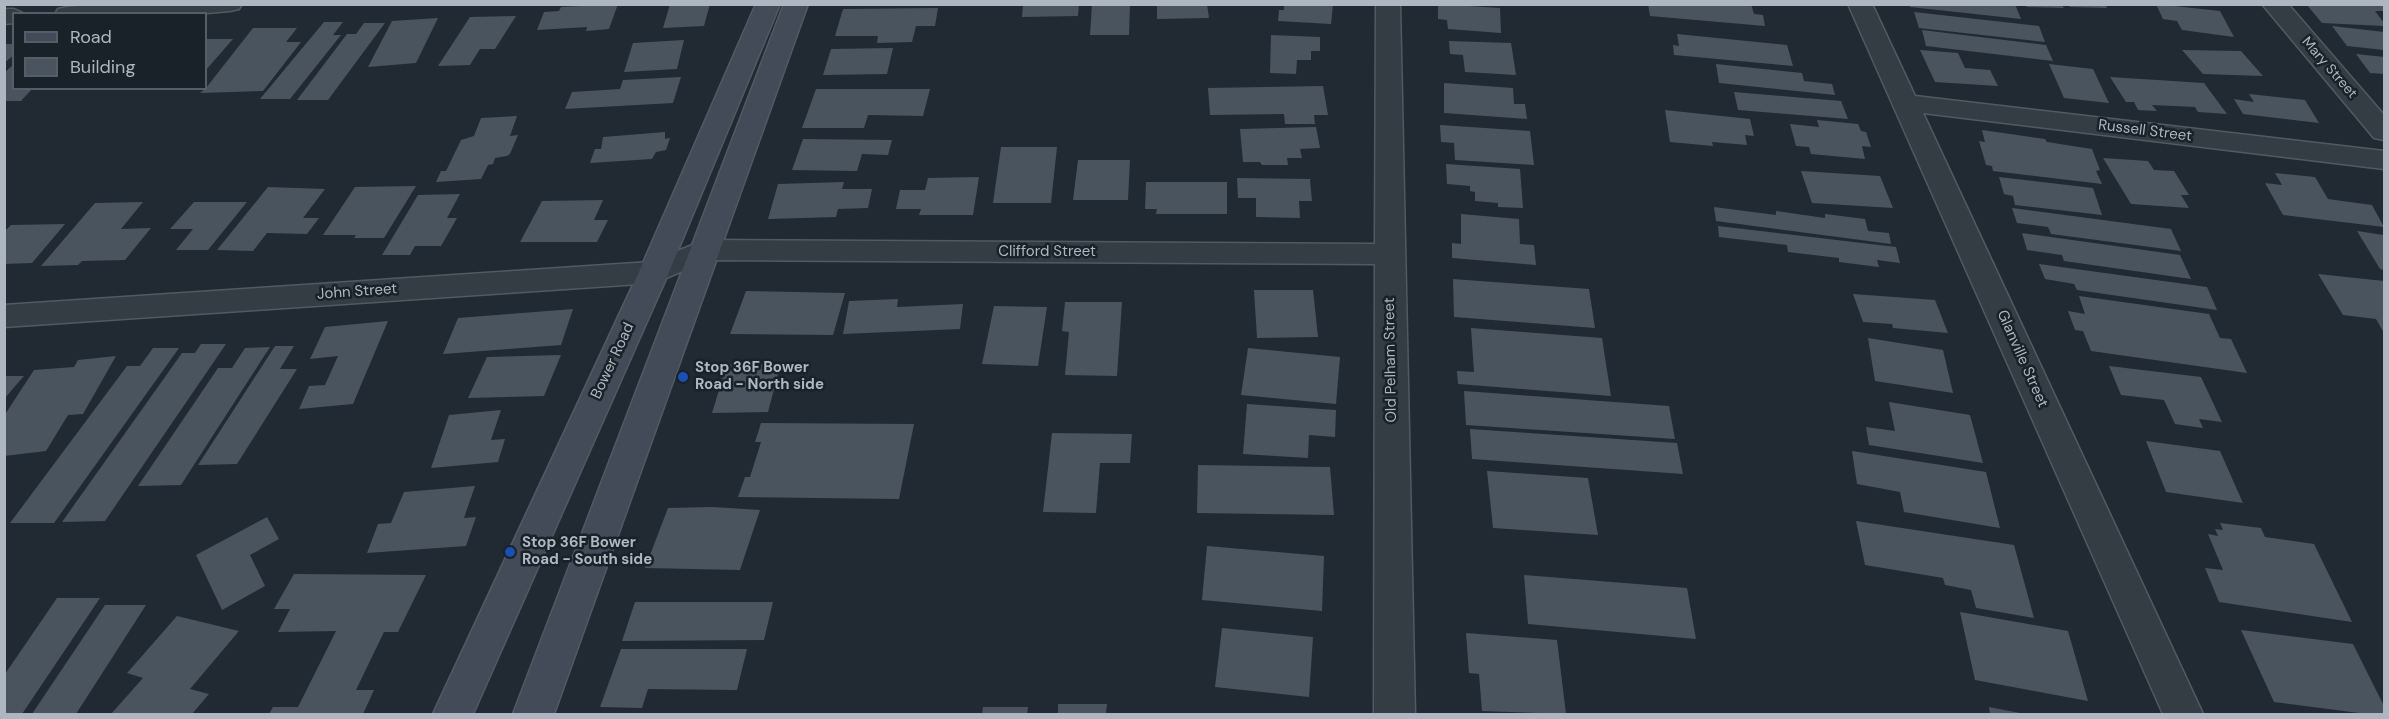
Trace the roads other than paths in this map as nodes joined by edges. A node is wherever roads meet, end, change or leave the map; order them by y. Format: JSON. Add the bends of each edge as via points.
{"nodes":[{"id":1,"x":230,"y":4,"type":"edge"},
{"id":2,"x":768,"y":4,"type":"edge"},
{"id":3,"x":796,"y":4,"type":"edge"},
{"id":4,"x":1388,"y":4,"type":"edge"},
{"id":5,"x":1860,"y":4,"type":"edge"},
{"id":6,"x":2274,"y":4,"type":"edge"},
{"id":7,"x":100,"y":12,"type":"edge"},
{"id":8,"x":1905,"y":103,"type":"junction"},
{"id":9,"x":2385,"y":132,"type":"edge"},
{"id":10,"x":2385,"y":160,"type":"edge"},
{"id":11,"x":705,"y":250,"type":"junction"},
{"id":12,"x":1389,"y":254,"type":"junction"},
{"id":13,"x":654,"y":272,"type":"junction"},
{"id":14,"x":4,"y":316,"type":"edge"},
{"id":15,"x":453,"y":714,"type":"edge"},
{"id":16,"x":533,"y":714,"type":"edge"},
{"id":17,"x":1395,"y":714,"type":"edge"},
{"id":18,"x":2182,"y":714,"type":"edge"}],
"edges":[{"from":1,"to":7,"type":"street"},
{"from":2,"to":13,"type":"main road","name":"Bower Road"},
{"from":3,"to":11,"type":"main road"},
{"from":4,"to":12,"type":"street","name":"Old Pelham Street"},
{"from":5,"to":8,"type":"street","name":"Glanville Street"},
{"from":6,"to":9,"type":"street","name":"Mary Street"},
{"from":8,"to":10,"type":"street","name":"Russell Street"},
{"from":8,"to":18,"type":"street","name":"Glanville Street"},
{"from":11,"to":12,"type":"street","name":"Clifford Street"},
{"from":11,"to":13,"type":"street","name":"John Street"},
{"from":11,"to":16,"type":"main road"},
{"from":12,"to":17,"type":"street","name":"Old Pelham Street"},
{"from":13,"to":14,"type":"street","name":"John Street"},
{"from":13,"to":15,"type":"main road","name":"Bower Road"}]}
